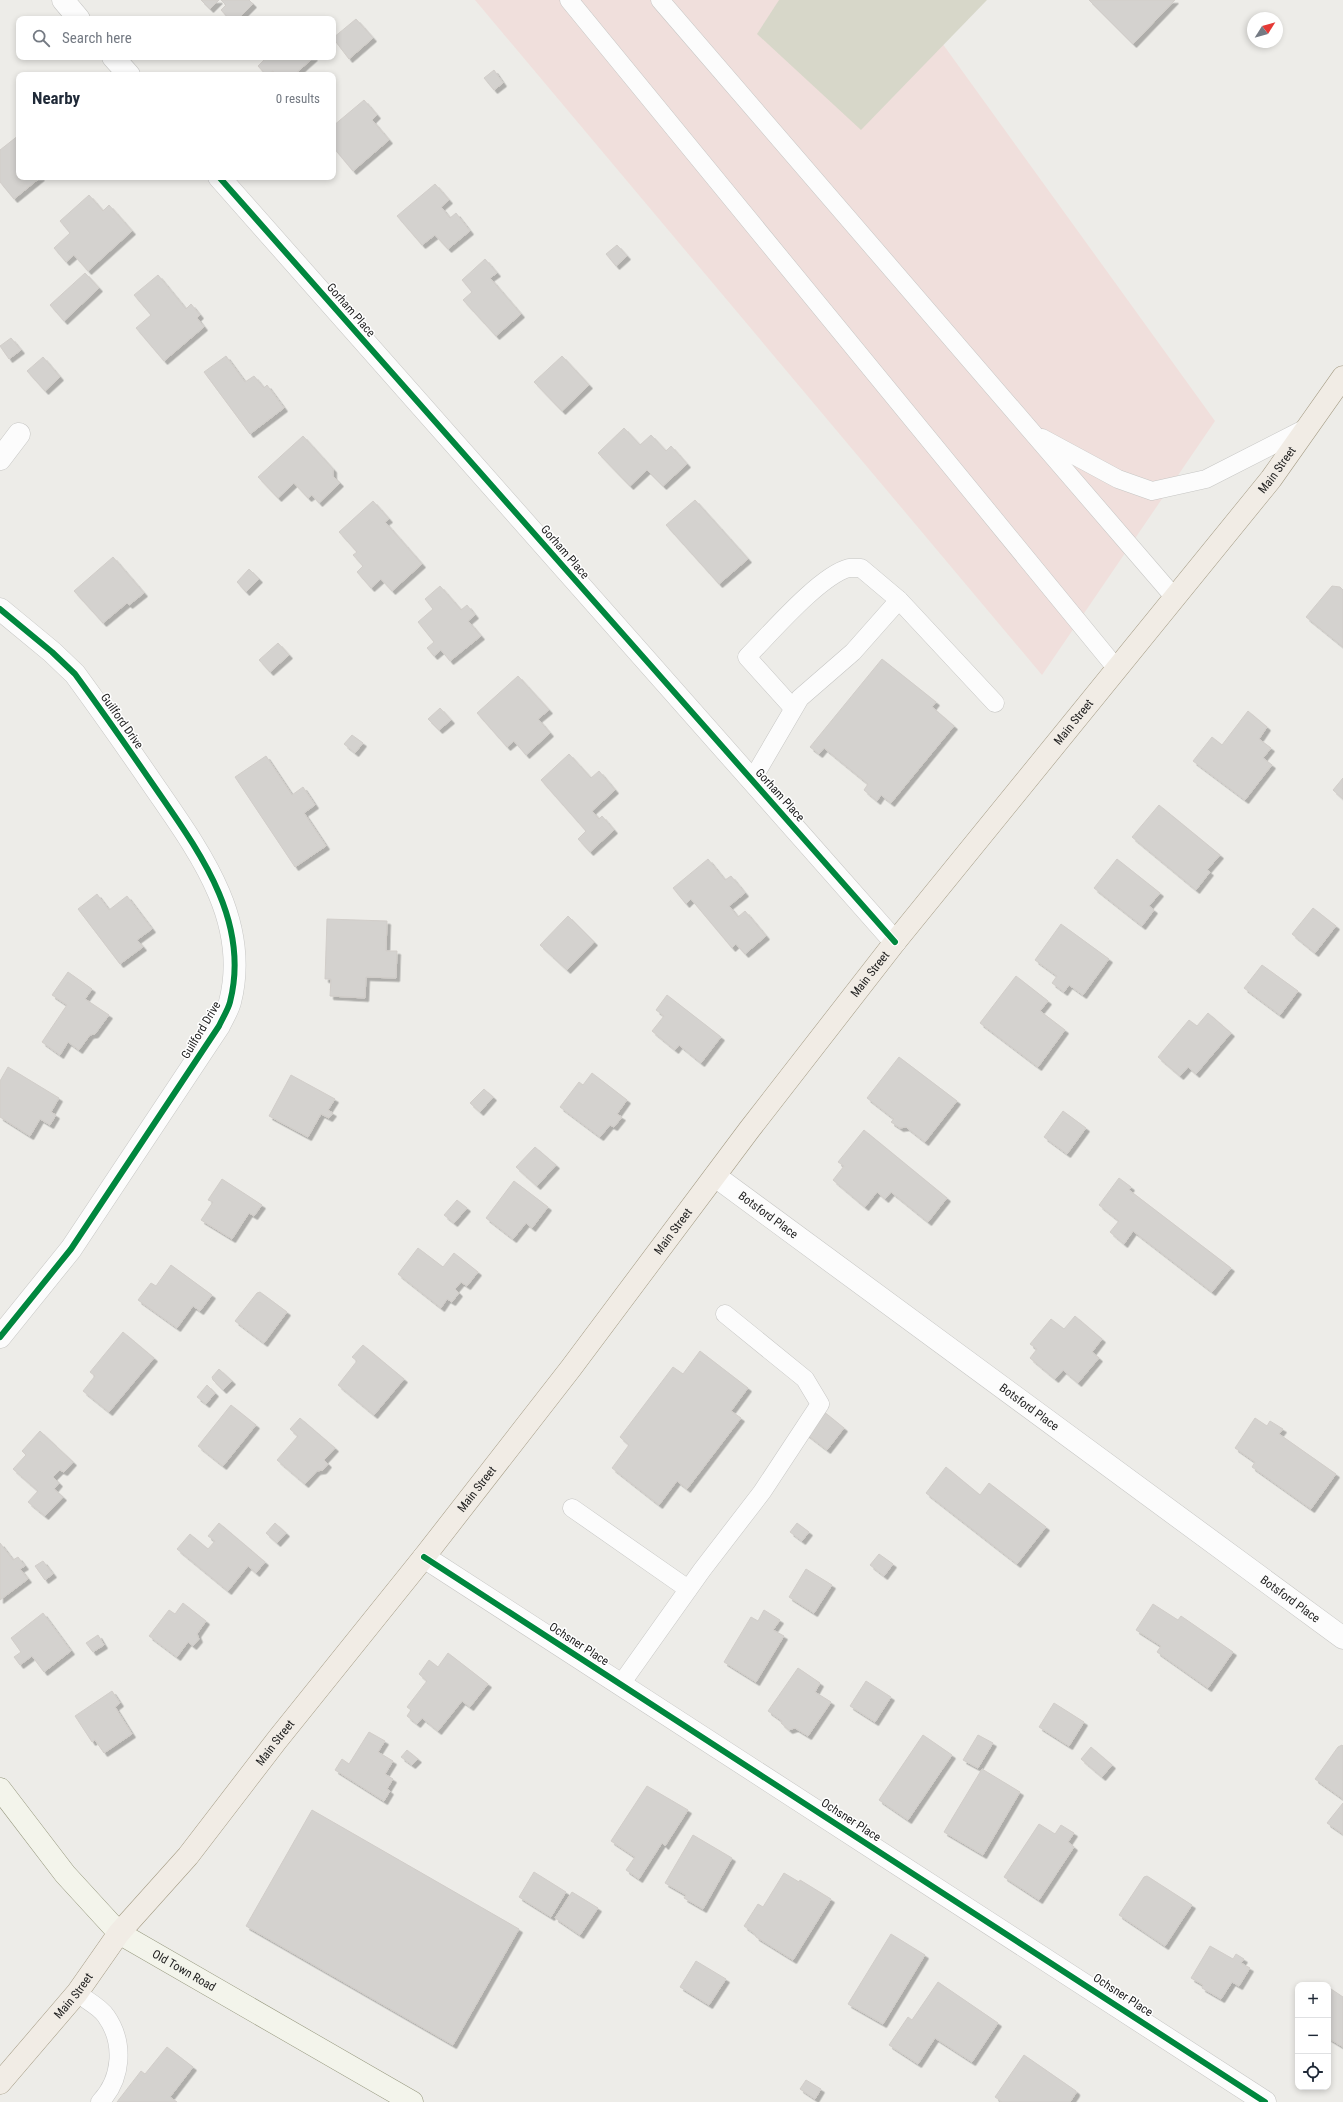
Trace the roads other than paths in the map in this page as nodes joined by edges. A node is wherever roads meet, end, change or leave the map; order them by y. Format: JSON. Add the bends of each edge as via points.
{"nodes":[{"id":1,"x":62,"y":0,"type":"edge"},
{"id":2,"x":568,"y":0,"type":"edge"},
{"id":3,"x":660,"y":0,"type":"edge"},
{"id":4,"x":76,"y":16,"type":"edge"},
{"id":5,"x":116,"y":60,"type":"edge"},
{"id":6,"x":126,"y":72,"type":"edge"},
{"id":7,"x":222,"y":180,"type":"edge"},
{"id":8,"x":1343,"y":376,"type":"edge"},
{"id":9,"x":1308,"y":426,"type":"junction"},
{"id":10,"x":1032,"y":432,"type":"junction"},
{"id":11,"x":19,"y":434,"type":"dead end"},
{"id":12,"x":0,"y":459,"type":"edge"},
{"id":13,"x":1175,"y":598,"type":"junction"},
{"id":14,"x":899,"y":600,"type":"junction"},
{"id":15,"x":0,"y":609,"type":"edge"},
{"id":16,"x":1118,"y":669,"type":"junction"},
{"id":17,"x":995,"y":704,"type":"dead end"},
{"id":18,"x":793,"y":708,"type":"junction"},
{"id":19,"x":752,"y":780,"type":"junction"},
{"id":20,"x":895,"y":942,"type":"junction"},
{"id":21,"x":715,"y":1176,"type":"junction"},
{"id":22,"x":725,"y":1314,"type":"dead end"},
{"id":23,"x":0,"y":1338,"type":"edge"},
{"id":24,"x":572,"y":1508,"type":"dead end"},
{"id":25,"x":424,"y":1557,"type":"junction"},
{"id":26,"x":688,"y":1589,"type":"junction"},
{"id":27,"x":1343,"y":1638,"type":"edge"},
{"id":28,"x":622,"y":1684,"type":"junction"},
{"id":29,"x":0,"y":1789,"type":"edge"},
{"id":30,"x":119,"y":1933,"type":"junction"},
{"id":31,"x":78,"y":1993,"type":"junction"},
{"id":32,"x":0,"y":2083,"type":"edge"},
{"id":33,"x":100,"y":2102,"type":"edge"},
{"id":34,"x":412,"y":2102,"type":"edge"},
{"id":35,"x":1265,"y":2102,"type":"edge"}],
"edges":[{"from":1,"to":4,"type":"street"},
{"from":2,"to":16,"type":"lane"},
{"from":3,"to":10,"type":"lane"},
{"from":5,"to":6,"type":"street"},
{"from":7,"to":19,"type":"street","name":"Gorham Place"},
{"from":8,"to":9,"type":"main road","name":"Main Street"},
{"from":9,"to":10,"type":"lane","via":[[1206,479],[1152,491],[1118,480]]},
{"from":9,"to":13,"type":"main road","name":"Main Street","via":[[1271,479]]},
{"from":10,"to":13,"type":"lane"},
{"from":11,"to":12,"type":"street"},
{"from":13,"to":16,"type":"main road","name":"Main Street"},
{"from":14,"to":17,"type":"lane"},
{"from":14,"to":18,"type":"lane","via":[[853,652],[808,690]]},
{"from":14,"to":18,"type":"lane","via":[[861,568],[848,568],[829,578],[811,593],[747,657]]},
{"from":15,"to":23,"type":"street","name":"Guilford Drive","via":[[75,674],[199,852],[224,902],[233,936],[236,970],[230,1003],[219,1026],[71,1248]]},
{"from":16,"to":20,"type":"main road","name":"Main Street"},
{"from":18,"to":19,"type":"lane"},
{"from":19,"to":20,"type":"street","name":"Gorham Place"},
{"from":20,"to":21,"type":"main road","name":"Main Street"},
{"from":21,"to":25,"type":"main road","name":"Main Street","via":[[571,1368]]},
{"from":21,"to":27,"type":"street","name":"Botsford Place"},
{"from":22,"to":26,"type":"lane","via":[[805,1379],[820,1404],[762,1492]]},
{"from":24,"to":26,"type":"lane"},
{"from":25,"to":28,"type":"street","name":"Ochsner Place"},
{"from":25,"to":30,"type":"main road","name":"Main Street","via":[[277,1740],[188,1856]]},
{"from":26,"to":28,"type":"lane"},
{"from":28,"to":35,"type":"street","name":"Ochsner Place"},
{"from":29,"to":30,"type":"main road","name":"Old Town Road","via":[[65,1874]]},
{"from":30,"to":31,"type":"main road","name":"Main Street"},
{"from":30,"to":34,"type":"main road","name":"Old Town Road"},
{"from":31,"to":32,"type":"main road","name":"Main Street"},
{"from":31,"to":33,"type":"lane","via":[[106,2015],[119,2050],[118,2071]]}]}
